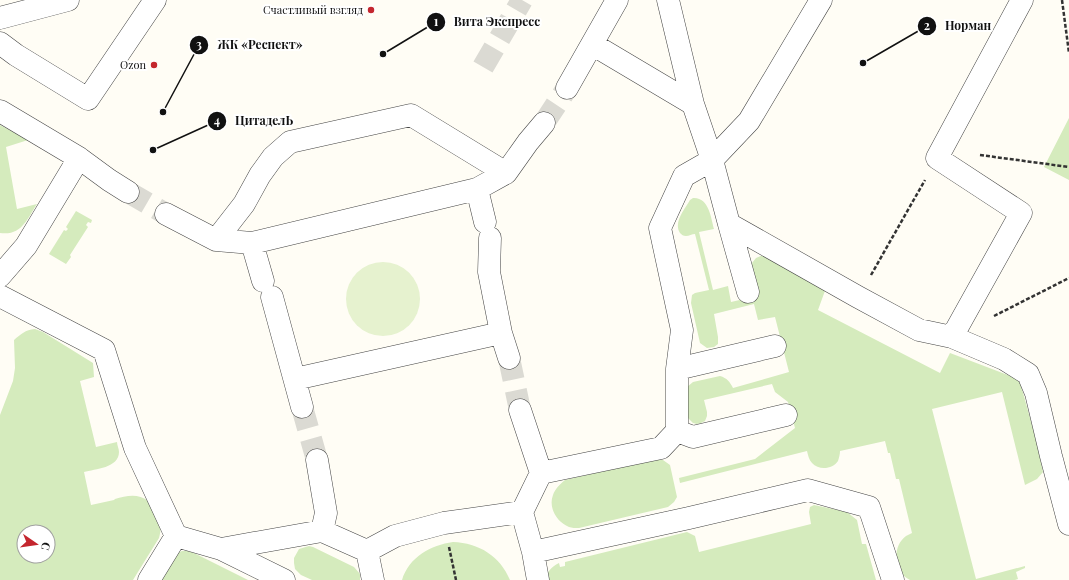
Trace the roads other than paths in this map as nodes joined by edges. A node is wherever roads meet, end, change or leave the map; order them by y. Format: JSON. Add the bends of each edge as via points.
{"nodes":[{"id":1,"x":68,"y":0,"type":"edge"},
{"id":2,"x":155,"y":0,"type":"edge"},
{"id":3,"x":617,"y":0,"type":"edge"},
{"id":4,"x":668,"y":0,"type":"edge"},
{"id":5,"x":820,"y":0,"type":"edge"},
{"id":6,"x":1022,"y":0,"type":"edge"},
{"id":7,"x":0,"y":18,"type":"edge"},
{"id":8,"x":0,"y":42,"type":"edge"},
{"id":9,"x":592,"y":44,"type":"junction"},
{"id":10,"x":567,"y":88,"type":"tunnel mouth"},
{"id":11,"x":694,"y":104,"type":"junction"},
{"id":12,"x":0,"y":111,"type":"edge"},
{"id":13,"x":544,"y":124,"type":"tunnel mouth"},
{"id":14,"x":79,"y":158,"type":"junction"},
{"id":15,"x":712,"y":160,"type":"junction"},
{"id":16,"x":506,"y":173,"type":"junction"},
{"id":17,"x":477,"y":190,"type":"junction"},
{"id":18,"x":128,"y":192,"type":"tunnel mouth"},
{"id":19,"x":166,"y":214,"type":"tunnel mouth"},
{"id":20,"x":729,"y":224,"type":"junction"},
{"id":21,"x":216,"y":240,"type":"junction"},
{"id":22,"x":252,"y":243,"type":"junction"},
{"id":23,"x":0,"y":276,"type":"edge"},
{"id":24,"x":748,"y":292,"type":"dead end"},
{"id":25,"x":0,"y":296,"type":"edge"},
{"id":26,"x":501,"y":333,"type":"junction"},
{"id":27,"x":952,"y":337,"type":"junction"},
{"id":28,"x":775,"y":346,"type":"dead end"},
{"id":29,"x":509,"y":358,"type":"tunnel mouth"},
{"id":30,"x":677,"y":369,"type":"junction"},
{"id":31,"x":295,"y":379,"type":"junction"},
{"id":32,"x":302,"y":407,"type":"tunnel mouth"},
{"id":33,"x":520,"y":410,"type":"tunnel mouth"},
{"id":34,"x":786,"y":415,"type":"dead end"},
{"id":35,"x":676,"y":431,"type":"junction"},
{"id":36,"x":316,"y":460,"type":"tunnel mouth"},
{"id":37,"x":541,"y":473,"type":"junction"},
{"id":38,"x":522,"y":512,"type":"junction"},
{"id":39,"x":1069,"y":524,"type":"edge"},
{"id":40,"x":322,"y":531,"type":"junction"},
{"id":41,"x":176,"y":536,"type":"junction"},
{"id":42,"x":221,"y":548,"type":"junction"},
{"id":43,"x":367,"y":551,"type":"junction"},
{"id":44,"x":533,"y":552,"type":"junction"},
{"id":45,"x":149,"y":580,"type":"edge"},
{"id":46,"x":284,"y":580,"type":"edge"},
{"id":47,"x":373,"y":580,"type":"edge"},
{"id":48,"x":538,"y":580,"type":"edge"},
{"id":49,"x":893,"y":580,"type":"edge"}],
"edges":[{"from":1,"to":7,"type":"lane"},
{"from":2,"to":8,"type":"lane","via":[[88,99],[16,55]]},
{"from":3,"to":9,"type":"lane"},
{"from":4,"to":11,"type":"lane"},
{"from":5,"to":15,"type":"lane","via":[[749,121]]},
{"from":6,"to":27,"type":"lane","via":[[937,158],[1021,213]]},
{"from":9,"to":10,"type":"lane"},
{"from":9,"to":11,"type":"lane"},
{"from":11,"to":15,"type":"lane"},
{"from":12,"to":14,"type":"lane"},
{"from":13,"to":16,"type":"lane"},
{"from":14,"to":18,"type":"lane"},
{"from":14,"to":23,"type":"lane","via":[[26,246]]},
{"from":15,"to":20,"type":"lane"},
{"from":15,"to":30,"type":"lane","via":[[684,176],[660,228],[682,330]]},
{"from":16,"to":17,"type":"lane"},
{"from":16,"to":21,"type":"lane","via":[[411,115],[290,142],[260,175],[244,204]]},
{"from":17,"to":22,"type":"lane"},
{"from":17,"to":26,"type":"lane","via":[[488,230],[489,272]]},
{"from":19,"to":21,"type":"lane"},
{"from":20,"to":24,"type":"lane"},
{"from":20,"to":27,"type":"lane","via":[[919,330]]},
{"from":21,"to":22,"type":"lane"},
{"from":22,"to":31,"type":"lane"},
{"from":25,"to":41,"type":"lane","via":[[104,350],[135,448]]},
{"from":26,"to":29,"type":"lane"},
{"from":26,"to":31,"type":"lane"},
{"from":27,"to":39,"type":"lane","via":[[1004,359],[1028,374],[1036,393]]},
{"from":28,"to":30,"type":"lane"},
{"from":30,"to":35,"type":"lane"},
{"from":31,"to":32,"type":"lane"},
{"from":33,"to":37,"type":"lane"},
{"from":34,"to":35,"type":"lane","via":[[693,437]]},
{"from":35,"to":37,"type":"lane","via":[[661,448]]},
{"from":36,"to":40,"type":"lane","via":[[326,513]]},
{"from":37,"to":38,"type":"lane"},
{"from":38,"to":43,"type":"lane","via":[[444,524],[395,536]]},
{"from":38,"to":44,"type":"lane"},
{"from":40,"to":42,"type":"lane"},
{"from":40,"to":43,"type":"lane"},
{"from":41,"to":42,"type":"lane"},
{"from":41,"to":45,"type":"lane"},
{"from":42,"to":46,"type":"lane"},
{"from":43,"to":47,"type":"lane"},
{"from":44,"to":48,"type":"lane"},
{"from":44,"to":49,"type":"lane","via":[[808,490],[869,507]]}]}
